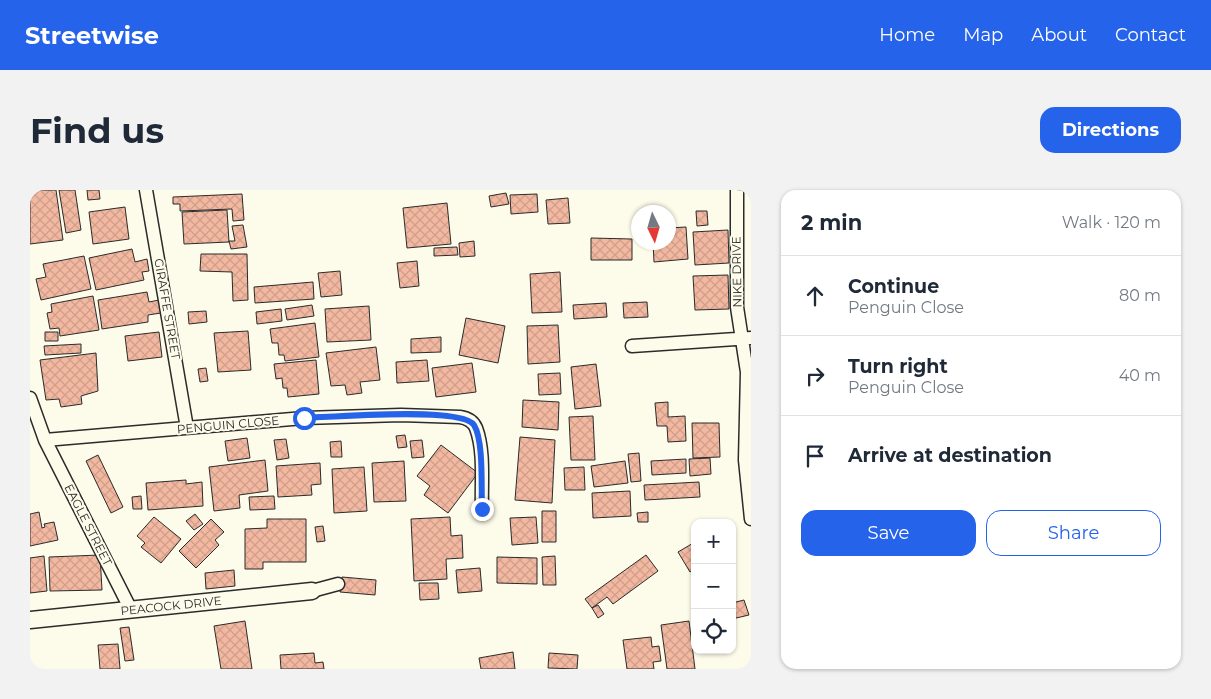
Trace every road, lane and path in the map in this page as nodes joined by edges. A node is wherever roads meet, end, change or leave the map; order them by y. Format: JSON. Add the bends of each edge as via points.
{"nodes":[{"id":1,"x":146,"y":190,"type":"edge"},
{"id":2,"x":737,"y":190,"type":"edge"},
{"id":3,"x":746,"y":338,"type":"edge"},
{"id":4,"x":632,"y":346,"type":"dead end"},
{"id":5,"x":30,"y":398,"type":"edge"},
{"id":6,"x":187,"y":428,"type":"junction"},
{"id":7,"x":46,"y":440,"type":"junction"},
{"id":8,"x":482,"y":509,"type":"dead end"},
{"id":9,"x":751,"y":519,"type":"edge"},
{"id":10,"x":338,"y":584,"type":"dead end"},
{"id":11,"x":312,"y":591,"type":"joint"},
{"id":12,"x":131,"y":610,"type":"junction"},
{"id":13,"x":30,"y":620,"type":"edge"}],
"edges":[{"from":1,"to":6,"type":"street","name":"GIRAFFE STREET"},
{"from":2,"to":3,"type":"street","name":"NIKE DRIVE","via":[[737,307]]},
{"from":3,"to":4,"type":"street"},
{"from":3,"to":9,"type":"street","name":"NIKE DRIVE","via":[[745,460]]},
{"from":5,"to":7,"type":"street","name":"EAGLE STREET"},
{"from":6,"to":7,"type":"street","name":"PENGUIN CLOSE"},
{"from":6,"to":8,"type":"street","name":"PENGUIN CLOSE","via":[[304,418],[438,415],[466,418],[475,428],[478,440]]},
{"from":7,"to":12,"type":"street","name":"EAGLE STREET"},
{"from":10,"to":11,"type":"street"},
{"from":11,"to":12,"type":"street","name":"PEACOCK DRIVE"},
{"from":12,"to":13,"type":"street","name":"PEACOCK DRIVE"}]}
